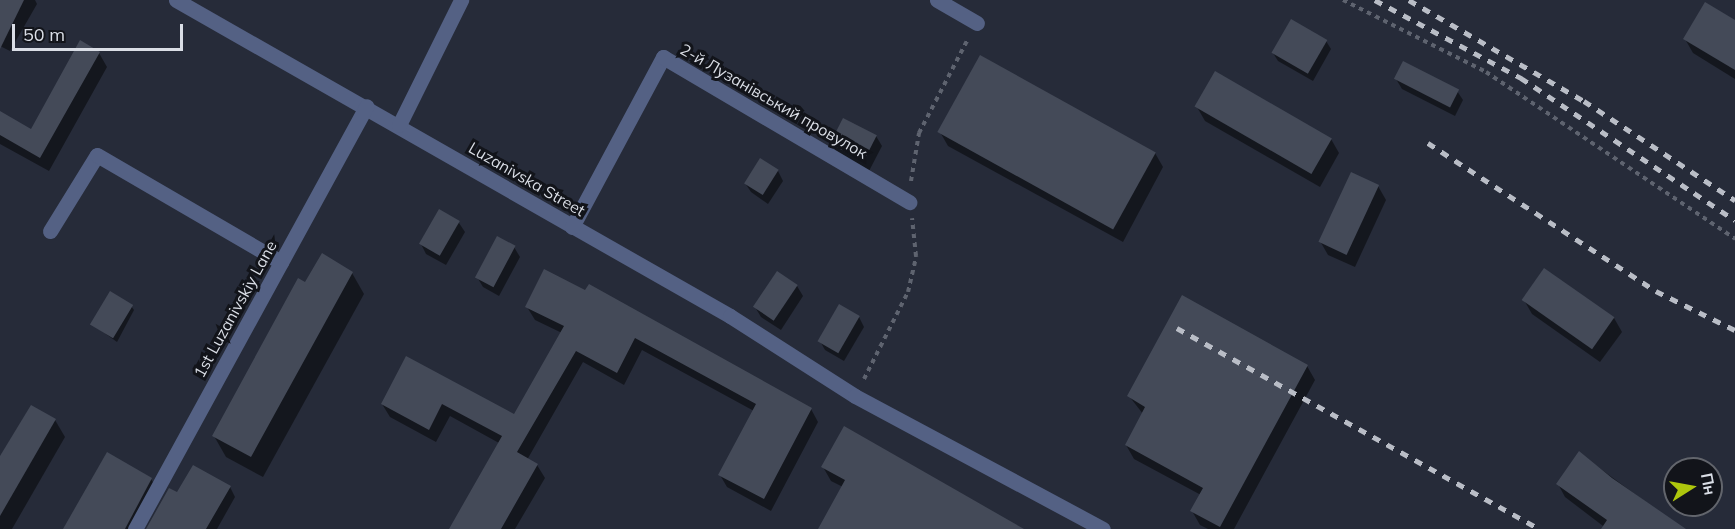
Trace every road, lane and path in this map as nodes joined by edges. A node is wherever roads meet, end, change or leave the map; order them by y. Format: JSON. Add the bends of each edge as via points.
{"nodes":[{"id":1,"x":176,"y":0,"type":"edge"},
{"id":2,"x":461,"y":0,"type":"edge"},
{"id":3,"x":937,"y":0,"type":"edge"},
{"id":4,"x":1343,"y":0,"type":"edge"},
{"id":5,"x":977,"y":23,"type":"dead end"},
{"id":6,"x":367,"y":106,"type":"junction"},
{"id":7,"x":399,"y":125,"type":"junction"},
{"id":8,"x":909,"y":202,"type":"dead end"},
{"id":9,"x":572,"y":226,"type":"junction"},
{"id":10,"x":50,"y":231,"type":"dead end"},
{"id":11,"x":1735,"y":239,"type":"edge"},
{"id":12,"x":281,"y":262,"type":"junction"},
{"id":13,"x":135,"y":529,"type":"edge"},
{"id":14,"x":1103,"y":529,"type":"edge"}],
"edges":[{"from":1,"to":6,"type":"street","name":"Luzanivska Street"},
{"from":2,"to":7,"type":"street"},
{"from":3,"to":5,"type":"street"},
{"from":4,"to":11,"type":"path","via":[[1486,72]]},
{"from":6,"to":7,"type":"street","name":"Luzanivska Street"},
{"from":6,"to":12,"type":"street","name":"1st Luzanivskiy Lane"},
{"from":7,"to":9,"type":"street","name":"Luzanivska Street"},
{"from":8,"to":9,"type":"street","name":"2-й Лузанівський провулок","via":[[663,57]]},
{"from":9,"to":14,"type":"street","name":"Luzanivska Street","via":[[730,316],[855,396]]},
{"from":10,"to":12,"type":"street","via":[[97,155]]},
{"from":12,"to":13,"type":"street","name":"1st Luzanivskiy Lane"}]}
